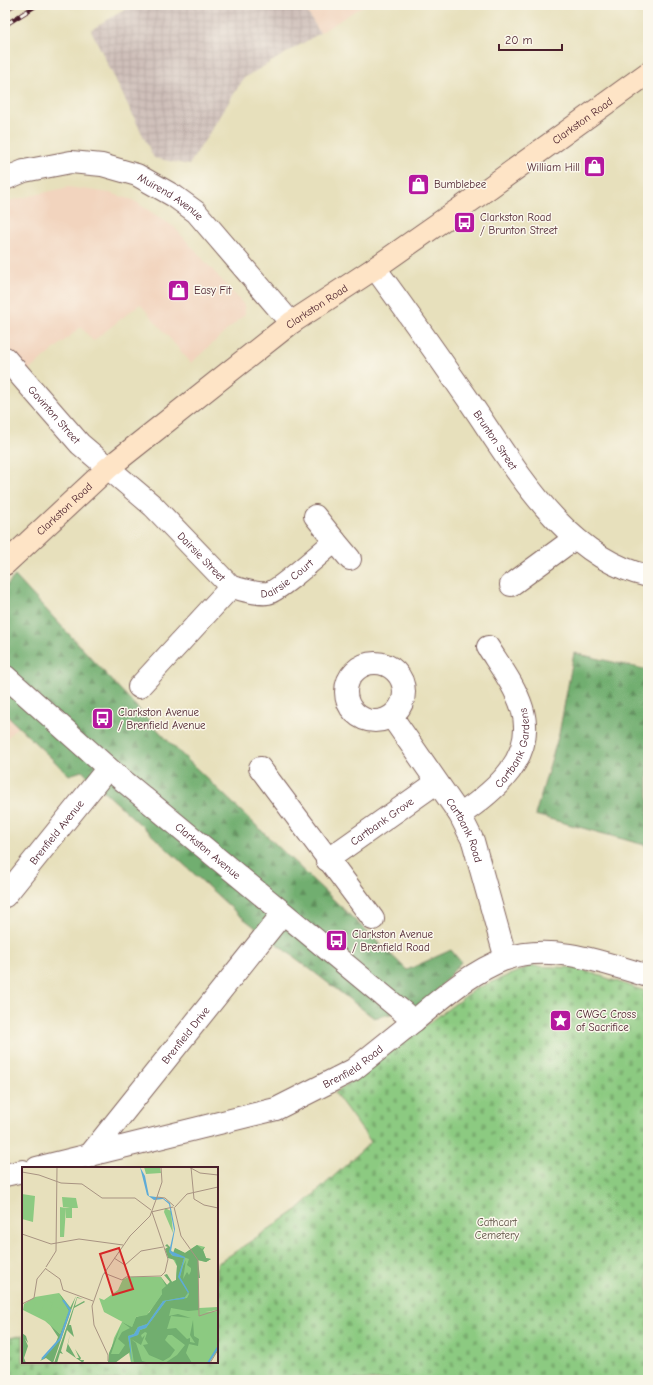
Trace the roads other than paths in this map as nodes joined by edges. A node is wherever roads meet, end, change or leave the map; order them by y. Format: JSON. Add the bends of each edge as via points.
{"nodes":[{"id":1,"x":648,"y":73,"type":"edge"},
{"id":2,"x":5,"y":179,"type":"edge"},
{"id":3,"x":375,"y":268,"type":"junction"},
{"id":4,"x":291,"y":323,"type":"junction"},
{"id":5,"x":5,"y":358,"type":"edge"},
{"id":6,"x":108,"y":468,"type":"junction"},
{"id":7,"x":314,"y":516,"type":"dead end"},
{"id":8,"x":575,"y":538,"type":"junction"},
{"id":9,"x":335,"y":541,"type":"junction"},
{"id":10,"x":350,"y":559,"type":"dead end"},
{"id":11,"x":5,"y":564,"type":"edge"},
{"id":12,"x":648,"y":576,"type":"edge"},
{"id":13,"x":511,"y":585,"type":"dead end"},
{"id":14,"x":231,"y":587,"type":"junction"},
{"id":15,"x":488,"y":647,"type":"dead end"},
{"id":16,"x":5,"y":676,"type":"edge"},
{"id":17,"x":139,"y":687,"type":"dead end"},
{"id":18,"x":392,"y":717,"type":"dead end"},
{"id":19,"x":108,"y":768,"type":"junction"},
{"id":20,"x":260,"y":768,"type":"dead end"},
{"id":21,"x":436,"y":782,"type":"junction"},
{"id":22,"x":460,"y":815,"type":"junction"},
{"id":23,"x":327,"y":860,"type":"junction"},
{"id":24,"x":5,"y":896,"type":"edge"},
{"id":25,"x":283,"y":913,"type":"junction"},
{"id":26,"x":373,"y":919,"type":"dead end"},
{"id":27,"x":506,"y":959,"type":"junction"},
{"id":28,"x":648,"y":976,"type":"edge"},
{"id":29,"x":414,"y":1021,"type":"junction"},
{"id":30,"x":88,"y":1157,"type":"junction"},
{"id":31,"x":42,"y":1167,"type":"edge"},
{"id":32,"x":22,"y":1171,"type":"edge"},
{"id":33,"x":5,"y":1175,"type":"edge"}],
"edges":[{"from":1,"to":3,"type":"main road","name":"Clarkston Road"},
{"from":2,"to":4,"type":"street","name":"Muirend Avenue","via":[[24,171],[71,162],[102,165],[137,175],[196,212]]},
{"from":3,"to":4,"type":"main road","name":"Clarkston Road"},
{"from":3,"to":8,"type":"street","name":"Brunton Street","via":[[518,471],[548,510]]},
{"from":4,"to":6,"type":"main road","name":"Clarkston Road"},
{"from":5,"to":6,"type":"street","name":"Gavinton Street","via":[[80,444]]},
{"from":6,"to":11,"type":"main road","name":"Clarkston Road"},
{"from":6,"to":14,"type":"street","name":"Dairsie Street","via":[[153,506]]},
{"from":7,"to":9,"type":"street"},
{"from":8,"to":12,"type":"street","name":"Brunton Street","via":[[601,558]]},
{"from":8,"to":13,"type":"street"},
{"from":9,"to":10,"type":"street"},
{"from":9,"to":14,"type":"street","name":"Dairsie Court","via":[[269,593]]},
{"from":14,"to":17,"type":"street","name":"Dairsie Street"},
{"from":15,"to":22,"type":"street","name":"Cartbank Gardens","via":[[515,690],[522,708],[525,726],[523,743],[508,776]]},
{"from":16,"to":19,"type":"street","name":"Clarkston Avenue"},
{"from":18,"to":21,"type":"street","name":"Cartbank Road"},
{"from":19,"to":24,"type":"street","name":"Brenfield Avenue"},
{"from":19,"to":25,"type":"street","name":"Clarkston Avenue"},
{"from":20,"to":23,"type":"street"},
{"from":21,"to":22,"type":"street","name":"Cartbank Road"},
{"from":21,"to":23,"type":"street","name":"Cartbank Grove"},
{"from":22,"to":27,"type":"street","name":"Cartbank Road","via":[[473,841]]},
{"from":23,"to":26,"type":"street"},
{"from":25,"to":29,"type":"street","name":"Clarkston Avenue"},
{"from":25,"to":30,"type":"street","name":"Brenfield Drive"},
{"from":27,"to":28,"type":"street","name":"Brenfield Road","via":[[532,953],[564,954]]},
{"from":27,"to":29,"type":"street","name":"Brenfield Road","via":[[476,974]]},
{"from":29,"to":30,"type":"street","name":"Brenfield Road","via":[[353,1070],[276,1109]]},
{"from":30,"to":31,"type":"street","name":"Brenfield Road"},
{"from":32,"to":33,"type":"street"}]}
